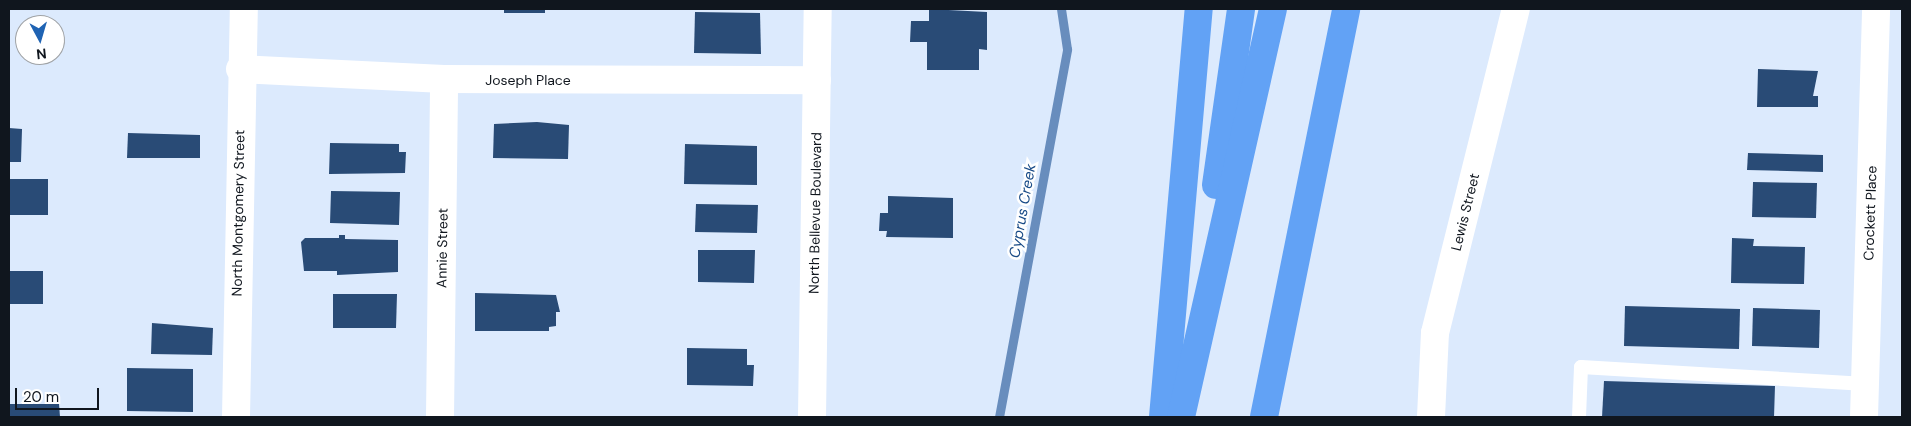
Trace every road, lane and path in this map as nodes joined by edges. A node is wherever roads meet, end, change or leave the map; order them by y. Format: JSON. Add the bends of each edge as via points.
{"nodes":[{"id":1,"x":244,"y":9,"type":"edge"},
{"id":2,"x":818,"y":9,"type":"edge"},
{"id":3,"x":1199,"y":9,"type":"edge"},
{"id":4,"x":1241,"y":9,"type":"edge"},
{"id":5,"x":1273,"y":9,"type":"edge"},
{"id":6,"x":1346,"y":9,"type":"edge"},
{"id":7,"x":1516,"y":9,"type":"edge"},
{"id":8,"x":1876,"y":9,"type":"edge"},
{"id":9,"x":240,"y":69,"type":"junction"},
{"id":10,"x":444,"y":80,"type":"junction"},
{"id":11,"x":817,"y":80,"type":"junction"},
{"id":12,"x":1865,"y":384,"type":"junction"},
{"id":13,"x":236,"y":417,"type":"edge"},
{"id":14,"x":440,"y":417,"type":"edge"},
{"id":15,"x":812,"y":417,"type":"edge"},
{"id":16,"x":1162,"y":417,"type":"edge"},
{"id":17,"x":1180,"y":417,"type":"edge"},
{"id":18,"x":1264,"y":417,"type":"edge"},
{"id":19,"x":1431,"y":417,"type":"edge"},
{"id":20,"x":1579,"y":417,"type":"edge"},
{"id":21,"x":1864,"y":417,"type":"edge"}],
"edges":[{"from":1,"to":9,"type":"street","name":"North Montgomery Street"},
{"from":2,"to":11,"type":"street","name":"North Bellevue Boulevard"},
{"from":3,"to":16,"type":"highway"},
{"from":4,"to":17,"type":"highway"},
{"from":5,"to":17,"type":"highway"},
{"from":6,"to":18,"type":"highway"},
{"from":7,"to":19,"type":"street","name":"Lewis Street","via":[[1435,333]]},
{"from":8,"to":12,"type":"street","name":"Crockett Place"},
{"from":9,"to":10,"type":"street","name":"Joseph Place"},
{"from":9,"to":13,"type":"street","name":"North Montgomery Street"},
{"from":10,"to":11,"type":"street","name":"Joseph Place"},
{"from":10,"to":14,"type":"street","name":"Annie Street"},
{"from":11,"to":15,"type":"street","name":"North Bellevue Boulevard"},
{"from":12,"to":20,"type":"lane","via":[[1581,367]]},
{"from":12,"to":21,"type":"street","name":"Crockett Place"}]}
